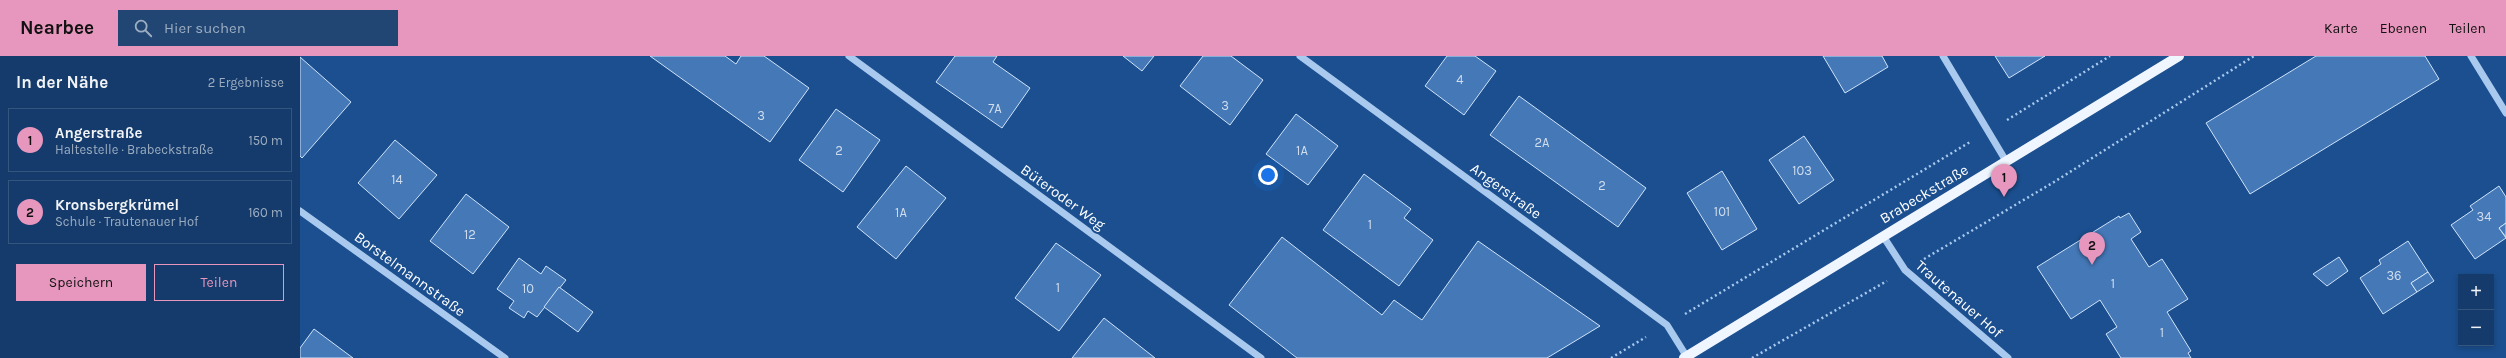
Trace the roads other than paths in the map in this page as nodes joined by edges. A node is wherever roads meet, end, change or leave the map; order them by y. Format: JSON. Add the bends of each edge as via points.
{"nodes":[{"id":1,"x":849,"y":56,"type":"edge"},
{"id":2,"x":1300,"y":56,"type":"edge"},
{"id":3,"x":1943,"y":56,"type":"edge"},
{"id":4,"x":2179,"y":56,"type":"edge"},
{"id":5,"x":2471,"y":56,"type":"edge"},
{"id":6,"x":2506,"y":113,"type":"edge"},
{"id":7,"x":2006,"y":161,"type":"junction"},
{"id":8,"x":300,"y":211,"type":"edge"},
{"id":9,"x":1883,"y":236,"type":"junction"},
{"id":10,"x":1685,"y":357,"type":"edge"},
{"id":11,"x":505,"y":358,"type":"edge"},
{"id":12,"x":1261,"y":358,"type":"edge"},
{"id":13,"x":2008,"y":358,"type":"edge"}],
"edges":[{"from":1,"to":12,"type":"street","name":"Büteroder Weg"},
{"from":2,"to":10,"type":"street","name":"Angerstraße","via":[[1667,325]]},
{"from":3,"to":7,"type":"street"},
{"from":4,"to":7,"type":"main road","name":"Brabeckstraße"},
{"from":5,"to":6,"type":"street"},
{"from":7,"to":9,"type":"main road","name":"Brabeckstraße"},
{"from":8,"to":11,"type":"street","name":"Borstelmannstraße"},
{"from":9,"to":10,"type":"main road","name":"Brabeckstraße"},
{"from":9,"to":13,"type":"street","name":"Trautenauer Hof","via":[[1904,270]]}]}
